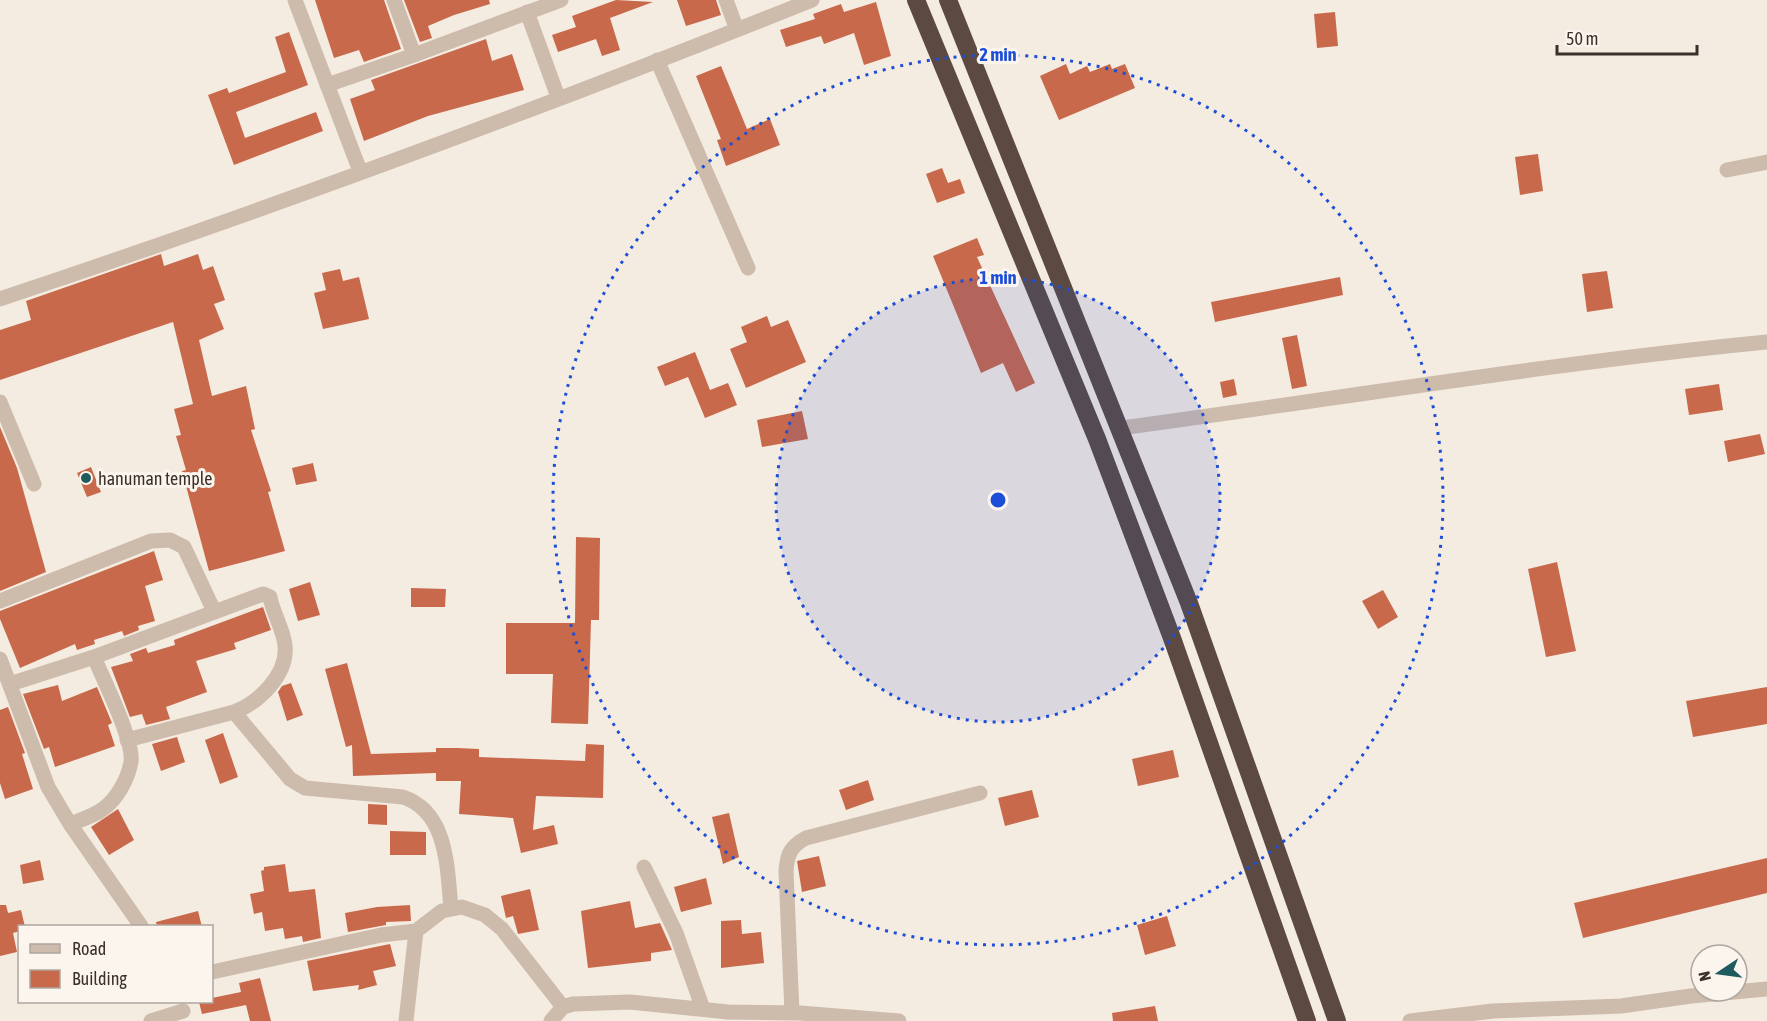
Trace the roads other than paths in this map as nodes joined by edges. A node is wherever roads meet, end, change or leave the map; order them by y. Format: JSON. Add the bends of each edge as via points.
{"nodes":[{"id":1,"x":295,"y":0,"type":"edge"},
{"id":2,"x":394,"y":0,"type":"edge"},
{"id":3,"x":561,"y":0,"type":"edge"},
{"id":4,"x":726,"y":0,"type":"edge"},
{"id":5,"x":812,"y":0,"type":"edge"},
{"id":6,"x":916,"y":0,"type":"edge"},
{"id":7,"x":948,"y":0,"type":"edge"},
{"id":8,"x":528,"y":12,"type":"junction"},
{"id":9,"x":737,"y":30,"type":"junction"},
{"id":10,"x":414,"y":55,"type":"junction"},
{"id":11,"x":657,"y":60,"type":"junction"},
{"id":12,"x":327,"y":85,"type":"junction"},
{"id":13,"x":558,"y":97,"type":"junction"},
{"id":14,"x":1767,"y":162,"type":"edge"},
{"id":15,"x":1727,"y":170,"type":"dead end"},
{"id":16,"x":360,"y":171,"type":"junction"},
{"id":17,"x":748,"y":268,"type":"dead end"},
{"id":18,"x":0,"y":299,"type":"edge"},
{"id":19,"x":1767,"y":342,"type":"edge"},
{"id":20,"x":0,"y":402,"type":"edge"},
{"id":21,"x":1121,"y":428,"type":"junction"},
{"id":22,"x":34,"y":484,"type":"dead end"},
{"id":23,"x":0,"y":601,"type":"edge"},
{"id":24,"x":214,"y":611,"type":"junction"},
{"id":25,"x":94,"y":657,"type":"junction"},
{"id":26,"x":0,"y":659,"type":"edge"},
{"id":27,"x":10,"y":684,"type":"junction"},
{"id":28,"x":234,"y":712,"type":"junction"},
{"id":29,"x":127,"y":740,"type":"junction"},
{"id":30,"x":980,"y":793,"type":"dead end"},
{"id":31,"x":69,"y":824,"type":"junction"},
{"id":32,"x":644,"y":867,"type":"dead end"},
{"id":33,"x":451,"y":908,"type":"junction"},
{"id":34,"x":140,"y":925,"type":"edge"},
{"id":35,"x":416,"y":932,"type":"junction"},
{"id":36,"x":213,"y":972,"type":"edge"},
{"id":37,"x":1767,"y":990,"type":"edge"},
{"id":38,"x":562,"y":1007,"type":"junction"},
{"id":39,"x":703,"y":1009,"type":"junction"},
{"id":40,"x":183,"y":1011,"type":"edge"},
{"id":41,"x":792,"y":1013,"type":"junction"},
{"id":42,"x":861,"y":1020,"type":"edge"},
{"id":43,"x":151,"y":1021,"type":"edge"},
{"id":44,"x":406,"y":1021,"type":"edge"},
{"id":45,"x":551,"y":1021,"type":"edge"},
{"id":46,"x":899,"y":1021,"type":"edge"},
{"id":47,"x":1307,"y":1021,"type":"edge"},
{"id":48,"x":1336,"y":1021,"type":"edge"},
{"id":49,"x":1410,"y":1021,"type":"edge"}],
"edges":[{"from":1,"to":12,"type":"street"},
{"from":2,"to":10,"type":"street"},
{"from":3,"to":8,"type":"street"},
{"from":4,"to":9,"type":"street"},
{"from":5,"to":9,"type":"street"},
{"from":6,"to":47,"type":"highway","via":[[1102,450]]},
{"from":7,"to":21,"type":"highway"},
{"from":8,"to":10,"type":"street"},
{"from":8,"to":13,"type":"street"},
{"from":9,"to":11,"type":"street"},
{"from":10,"to":12,"type":"street"},
{"from":11,"to":13,"type":"street"},
{"from":11,"to":17,"type":"street"},
{"from":12,"to":16,"type":"street"},
{"from":13,"to":16,"type":"street"},
{"from":14,"to":15,"type":"street"},
{"from":16,"to":18,"type":"street"},
{"from":19,"to":21,"type":"street","via":[[1564,365]]},
{"from":20,"to":22,"type":"street"},
{"from":21,"to":48,"type":"highway","via":[[1234,726]]},
{"from":23,"to":24,"type":"street","via":[[162,539],[184,546]]},
{"from":24,"to":25,"type":"street"},
{"from":24,"to":28,"type":"street","via":[[263,594],[270,597],[286,648],[262,697]]},
{"from":25,"to":27,"type":"street"},
{"from":25,"to":29,"type":"street"},
{"from":26,"to":27,"type":"street"},
{"from":27,"to":31,"type":"street","via":[[48,787]]},
{"from":28,"to":29,"type":"street"},
{"from":28,"to":33,"type":"street","via":[[290,779],[305,788],[414,800],[438,828],[444,845]]},
{"from":29,"to":31,"type":"street","via":[[131,760],[123,785],[112,802]]},
{"from":30,"to":41,"type":"street","via":[[806,838],[793,847],[786,858]]},
{"from":31,"to":34,"type":"street"},
{"from":32,"to":39,"type":"street","via":[[676,933]]},
{"from":33,"to":35,"type":"street"},
{"from":33,"to":38,"type":"street","via":[[472,908],[494,922]]},
{"from":35,"to":36,"type":"street"},
{"from":35,"to":44,"type":"street"},
{"from":37,"to":49,"type":"street","via":[[1644,1004],[1494,1011]]},
{"from":38,"to":39,"type":"street","via":[[580,1002],[630,1002]]},
{"from":38,"to":45,"type":"street"},
{"from":39,"to":41,"type":"street"},
{"from":40,"to":43,"type":"street"},
{"from":41,"to":42,"type":"street"},
{"from":42,"to":46,"type":"street"}]}
